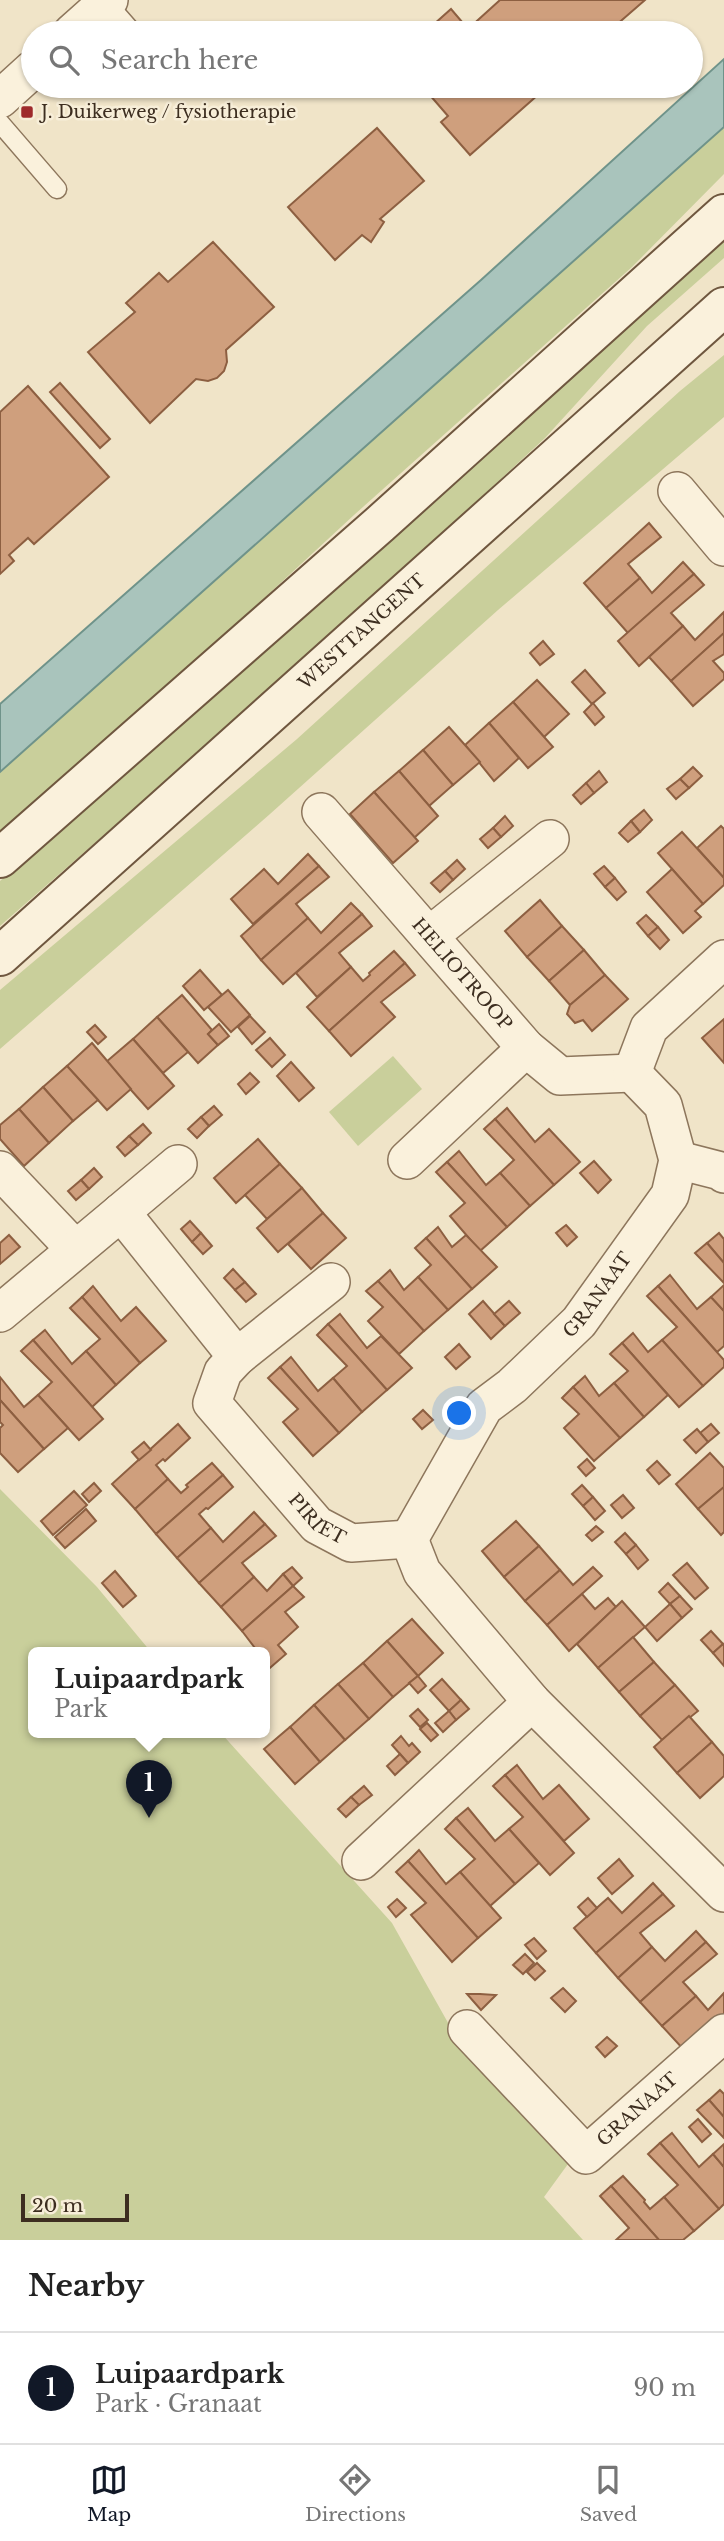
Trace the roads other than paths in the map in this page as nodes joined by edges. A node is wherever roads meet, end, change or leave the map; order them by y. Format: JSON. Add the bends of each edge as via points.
{"nodes":[{"id":1,"x":108,"y":1,"type":"edge"},
{"id":2,"x":86,"y":21,"type":"edge"},
{"id":3,"x":124,"y":21,"type":"edge"},
{"id":4,"x":21,"y":80,"type":"edge"},
{"id":5,"x":0,"y":99,"type":"edge"},
{"id":6,"x":0,"y":123,"type":"edge"},
{"id":7,"x":57,"y":189,"type":"dead end"},
{"id":8,"x":724,"y":214,"type":"edge"},
{"id":9,"x":724,"y":306,"type":"edge"},
{"id":10,"x":677,"y":491,"type":"dead end"},
{"id":11,"x":724,"y":547,"type":"edge"},
{"id":12,"x":321,"y":812,"type":"dead end"},
{"id":13,"x":550,"y":839,"type":"dead end"},
{"id":14,"x":0,"y":858,"type":"edge"},
{"id":15,"x":429,"y":936,"type":"junction"},
{"id":16,"x":0,"y":956,"type":"edge"},
{"id":17,"x":724,"y":959,"type":"edge"},
{"id":18,"x":526,"y":1048,"type":"junction"},
{"id":19,"x":632,"y":1073,"type":"junction"},
{"id":20,"x":407,"y":1160,"type":"dead end"},
{"id":21,"x":678,"y":1160,"type":"junction"},
{"id":22,"x":178,"y":1164,"type":"dead end"},
{"id":23,"x":0,"y":1170,"type":"edge"},
{"id":24,"x":724,"y":1174,"type":"edge"},
{"id":25,"x":121,"y":1212,"type":"junction"},
{"id":26,"x":75,"y":1249,"type":"junction"},
{"id":27,"x":331,"y":1282,"type":"dead end"},
{"id":28,"x":0,"y":1313,"type":"edge"},
{"id":29,"x":237,"y":1357,"type":"junction"},
{"id":30,"x":409,"y":1539,"type":"junction"},
{"id":31,"x":532,"y":1702,"type":"junction"},
{"id":32,"x":361,"y":1861,"type":"dead end"},
{"id":33,"x":724,"y":1893,"type":"edge"},
{"id":34,"x":467,"y":2029,"type":"dead end"},
{"id":35,"x":724,"y":2033,"type":"edge"}],
"edges":[{"from":1,"to":2,"type":"street"},
{"from":1,"to":3,"type":"lane"},
{"from":4,"to":5,"type":"street"},
{"from":6,"to":7,"type":"lane"},
{"from":8,"to":14,"type":"main road"},
{"from":9,"to":16,"type":"main road","name":"WESTTANGENT"},
{"from":10,"to":11,"type":"street"},
{"from":12,"to":15,"type":"street","name":"HELIOTROOP"},
{"from":13,"to":15,"type":"street"},
{"from":15,"to":18,"type":"street","name":"HELIOTROOP"},
{"from":17,"to":19,"type":"street","via":[[649,1028]]},
{"from":18,"to":19,"type":"street","name":"HELIOTROOP","via":[[560,1076]]},
{"from":18,"to":20,"type":"street"},
{"from":19,"to":21,"type":"street","name":"GRANAAT","via":[[663,1105]]},
{"from":21,"to":24,"type":"street"},
{"from":21,"to":30,"type":"street","name":"GRANAAT","via":[[670,1195],[579,1322],[512,1386],[484,1406]]},
{"from":22,"to":25,"type":"street"},
{"from":23,"to":26,"type":"street"},
{"from":25,"to":26,"type":"street"},
{"from":25,"to":29,"type":"street"},
{"from":26,"to":28,"type":"street"},
{"from":27,"to":29,"type":"street","name":"PIRIET"},
{"from":29,"to":30,"type":"street","name":"PIRIET","via":[[223,1372],[212,1403],[317,1525],[351,1543]]},
{"from":30,"to":31,"type":"street","via":[[422,1572]]},
{"from":31,"to":32,"type":"street"},
{"from":31,"to":33,"type":"street"},
{"from":34,"to":35,"type":"street","name":"GRANAAT","via":[[586,2155]]}]}
